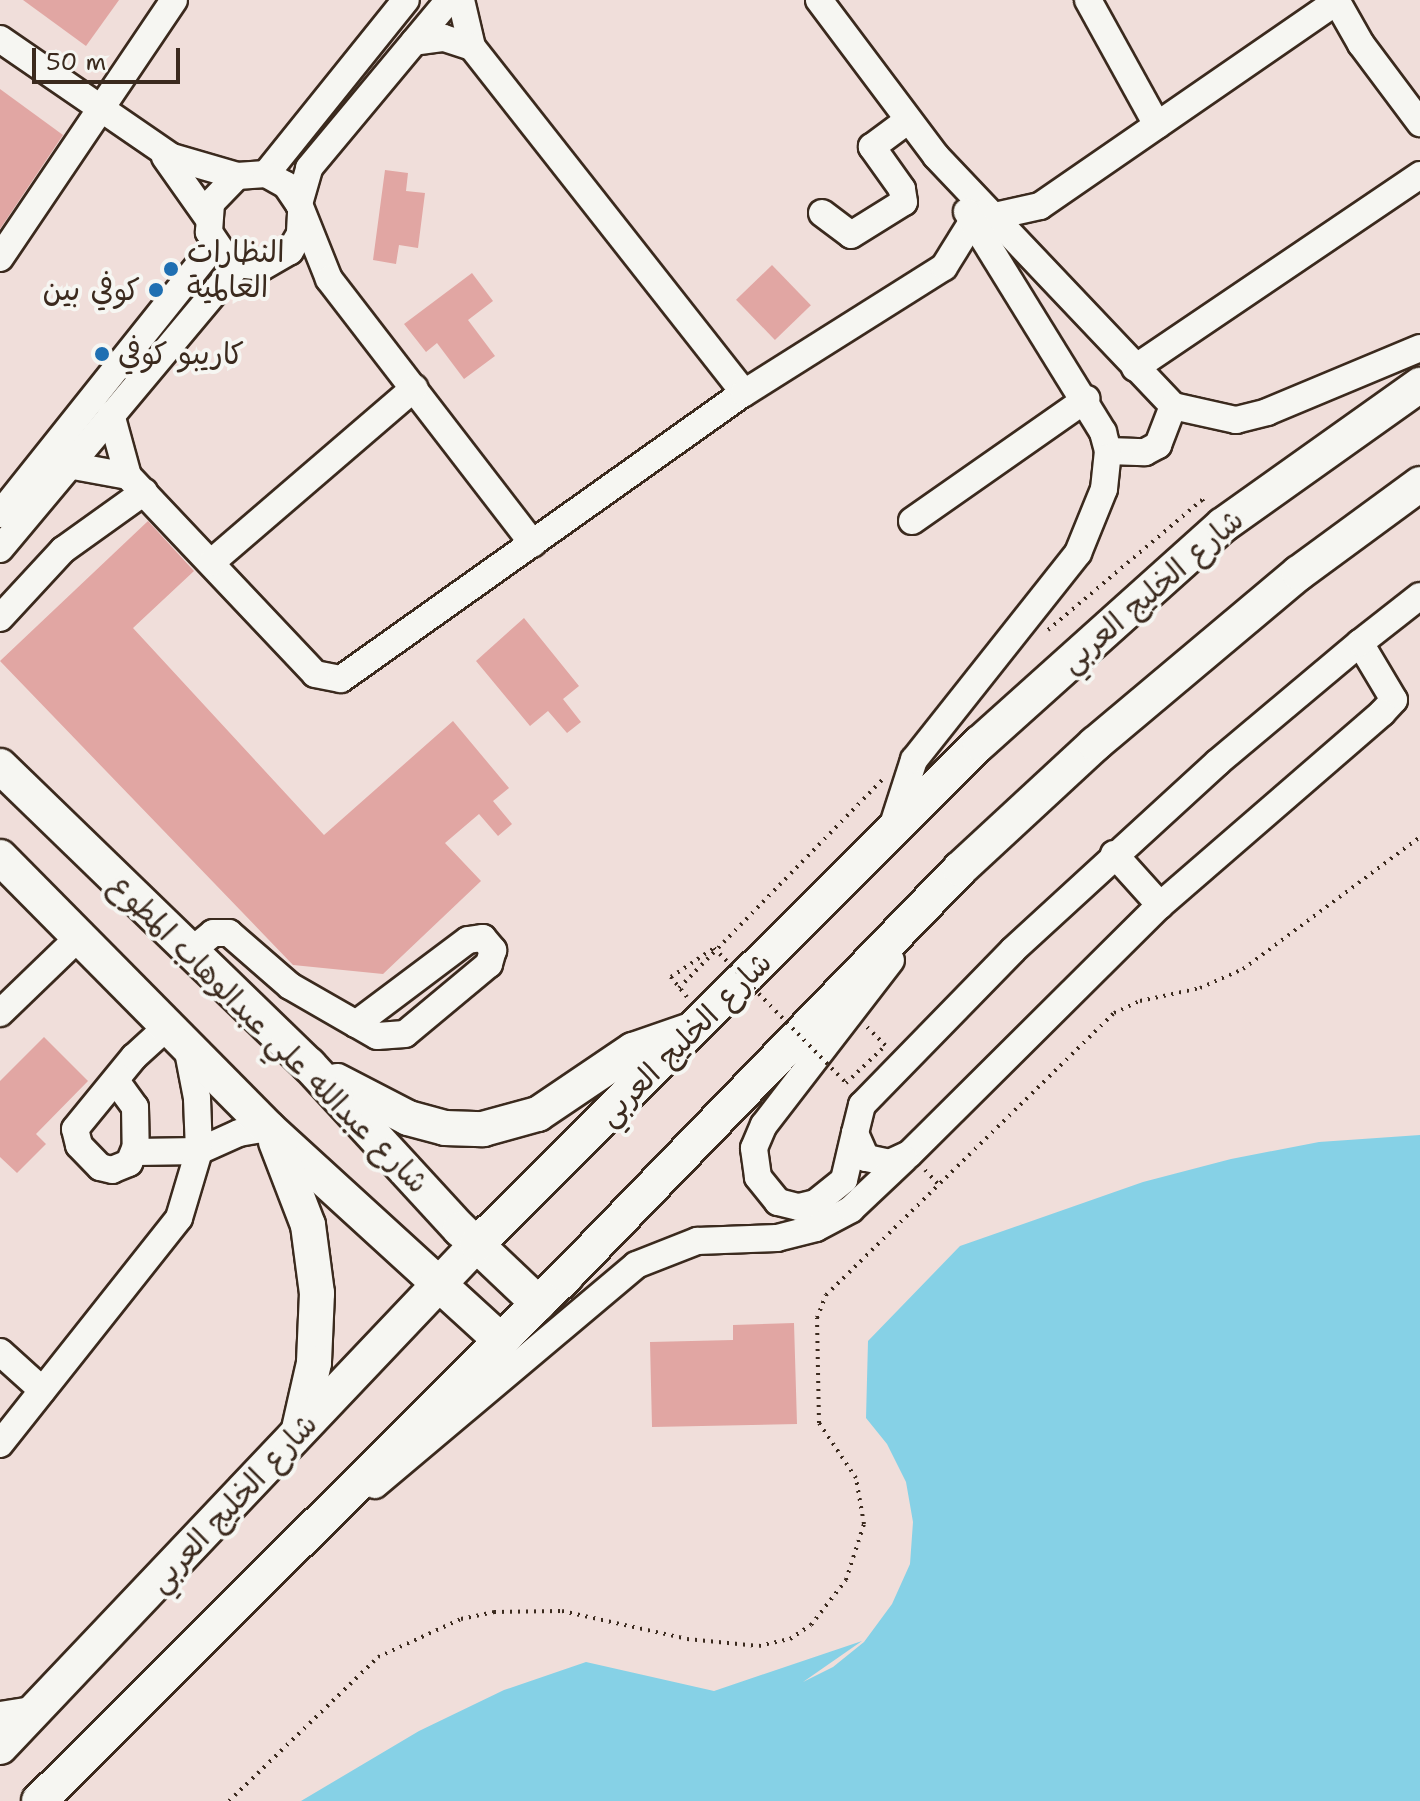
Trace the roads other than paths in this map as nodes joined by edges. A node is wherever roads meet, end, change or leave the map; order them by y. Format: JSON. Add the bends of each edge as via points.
{"nodes":[{"id":1,"x":174,"y":0,"type":"edge"},
{"id":2,"x":406,"y":0,"type":"edge"},
{"id":3,"x":449,"y":0,"type":"edge"},
{"id":4,"x":461,"y":0,"type":"edge"},
{"id":5,"x":819,"y":0,"type":"edge"},
{"id":6,"x":1088,"y":0,"type":"edge"},
{"id":7,"x":1336,"y":1,"type":"edge"},
{"id":8,"x":0,"y":39,"type":"edge"},
{"id":9,"x":414,"y":42,"type":"junction"},
{"id":10,"x":472,"y":47,"type":"junction"},
{"id":11,"x":102,"y":109,"type":"junction"},
{"id":12,"x":907,"y":121,"type":"junction"},
{"id":13,"x":1420,"y":123,"type":"edge"},
{"id":14,"x":1157,"y":125,"type":"junction"},
{"id":15,"x":157,"y":149,"type":"junction"},
{"id":16,"x":266,"y":174,"type":"junction"},
{"id":17,"x":1420,"y":175,"type":"edge"},
{"id":18,"x":237,"y":176,"type":"junction"},
{"id":19,"x":1040,"y":206,"type":"junction"},
{"id":20,"x":300,"y":208,"type":"junction"},
{"id":21,"x":822,"y":213,"type":"dead end"},
{"id":22,"x":208,"y":218,"type":"junction"},
{"id":23,"x":984,"y":219,"type":"junction"},
{"id":24,"x":215,"y":245,"type":"junction"},
{"id":25,"x":1024,"y":248,"type":"junction"},
{"id":26,"x":0,"y":258,"type":"edge"},
{"id":27,"x":274,"y":263,"type":"junction"},
{"id":28,"x":238,"y":264,"type":"junction"},
{"id":29,"x":1001,"y":266,"type":"junction"},
{"id":30,"x":944,"y":267,"type":"junction"},
{"id":31,"x":329,"y":279,"type":"junction"},
{"id":32,"x":1420,"y":348,"type":"edge"},
{"id":33,"x":1135,"y":368,"type":"junction"},
{"id":34,"x":1420,"y":385,"type":"edge"},
{"id":35,"x":414,"y":388,"type":"junction"},
{"id":36,"x":744,"y":393,"type":"junction"},
{"id":37,"x":1086,"y":399,"type":"junction"},
{"id":38,"x":1173,"y":406,"type":"junction"},
{"id":39,"x":111,"y":414,"type":"junction"},
{"id":40,"x":1108,"y":451,"type":"junction"},
{"id":41,"x":68,"y":465,"type":"junction"},
{"id":42,"x":136,"y":484,"type":"junction"},
{"id":43,"x":1420,"y":484,"type":"edge"},
{"id":44,"x":0,"y":514,"type":"edge"},
{"id":45,"x":912,"y":521,"type":"dead end"},
{"id":46,"x":533,"y":544,"type":"junction"},
{"id":47,"x":0,"y":549,"type":"edge"},
{"id":48,"x":212,"y":562,"type":"junction"},
{"id":49,"x":1420,"y":596,"type":"edge"},
{"id":50,"x":0,"y":618,"type":"edge"},
{"id":51,"x":1360,"y":643,"type":"junction"},
{"id":52,"x":0,"y":766,"type":"edge"},
{"id":53,"x":891,"y":831,"type":"junction"},
{"id":54,"x":1114,"y":854,"type":"junction"},
{"id":55,"x":0,"y":857,"type":"edge"},
{"id":56,"x":960,"y":869,"type":"junction"},
{"id":57,"x":1160,"y":905,"type":"junction"},
{"id":58,"x":79,"y":937,"type":"junction"},
{"id":59,"x":191,"y":951,"type":"junction"},
{"id":60,"x":0,"y":1013,"type":"edge"},
{"id":61,"x":356,"y":1024,"type":"junction"},
{"id":62,"x":692,"y":1030,"type":"junction"},
{"id":63,"x":177,"y":1036,"type":"junction"},
{"id":64,"x":309,"y":1065,"type":"junction"},
{"id":65,"x":116,"y":1081,"type":"junction"},
{"id":66,"x":268,"y":1128,"type":"junction"},
{"id":67,"x":855,"y":1133,"type":"junction"},
{"id":68,"x":199,"y":1151,"type":"junction"},
{"id":69,"x":136,"y":1152,"type":"junction"},
{"id":70,"x":909,"y":1154,"type":"junction"},
{"id":71,"x":477,"y":1244,"type":"junction"},
{"id":72,"x":441,"y":1285,"type":"junction"},
{"id":73,"x":538,"y":1303,"type":"junction"},
{"id":74,"x":500,"y":1340,"type":"junction"},
{"id":75,"x":0,"y":1352,"type":"edge"},
{"id":76,"x":42,"y":1390,"type":"junction"},
{"id":77,"x":298,"y":1430,"type":"junction"},
{"id":78,"x":0,"y":1444,"type":"edge"},
{"id":79,"x":261,"y":1578,"type":"junction"},
{"id":80,"x":38,"y":1709,"type":"junction"},
{"id":81,"x":0,"y":1715,"type":"edge"},
{"id":82,"x":0,"y":1747,"type":"edge"},
{"id":83,"x":39,"y":1801,"type":"edge"}],
"edges":[{"from":1,"to":11,"type":"street"},
{"from":2,"to":16,"type":"street"},
{"from":3,"to":9,"type":"street"},
{"from":4,"to":10,"type":"street"},
{"from":5,"to":12,"type":"street"},
{"from":6,"to":14,"type":"street"},
{"from":7,"to":13,"type":"street"},
{"from":7,"to":14,"type":"street"},
{"from":8,"to":11,"type":"street"},
{"from":9,"to":10,"type":"street","via":[[444,38]]},
{"from":9,"to":20,"type":"street","via":[[309,168]]},
{"from":10,"to":36,"type":"street"},
{"from":11,"to":15,"type":"street"},
{"from":11,"to":26,"type":"street"},
{"from":12,"to":21,"type":"street","via":[[872,147],[902,189],[904,202],[851,235]]},
{"from":12,"to":23,"type":"street"},
{"from":14,"to":19,"type":"street"},
{"from":15,"to":18,"type":"street","via":[[203,170]]},
{"from":15,"to":22,"type":"street"},
{"from":16,"to":18,"type":"street"},
{"from":16,"to":20,"type":"street","via":[[286,185]]},
{"from":17,"to":33,"type":"street"},
{"from":18,"to":22,"type":"street","via":[[215,197]]},
{"from":19,"to":23,"type":"street"},
{"from":19,"to":25,"type":"street"},
{"from":20,"to":27,"type":"street","via":[[296,243]]},
{"from":20,"to":31,"type":"street"},
{"from":22,"to":24,"type":"street"},
{"from":23,"to":25,"type":"street"},
{"from":23,"to":29,"type":"street"},
{"from":23,"to":30,"type":"street"},
{"from":24,"to":28,"type":"street"},
{"from":24,"to":44,"type":"street"},
{"from":25,"to":33,"type":"street"},
{"from":27,"to":28,"type":"street"},
{"from":27,"to":31,"type":"street"},
{"from":28,"to":39,"type":"street"},
{"from":29,"to":30,"type":"street"},
{"from":29,"to":37,"type":"street"},
{"from":30,"to":36,"type":"street"},
{"from":31,"to":35,"type":"street"},
{"from":32,"to":38,"type":"street","via":[[1251,416],[1209,417]]},
{"from":33,"to":38,"type":"street"},
{"from":34,"to":53,"type":"main road","name":"شارع الخليج العربي","via":[[1223,525],[980,743]]},
{"from":35,"to":46,"type":"street"},
{"from":35,"to":48,"type":"street"},
{"from":36,"to":46,"type":"street"},
{"from":37,"to":40,"type":"street"},
{"from":37,"to":45,"type":"street"},
{"from":38,"to":40,"type":"street","via":[[1158,445],[1145,452]]},
{"from":39,"to":41,"type":"street"},
{"from":39,"to":42,"type":"street"},
{"from":40,"to":53,"type":"street","via":[[1097,517],[1078,553],[914,760]]},
{"from":41,"to":42,"type":"street"},
{"from":41,"to":47,"type":"street"},
{"from":42,"to":48,"type":"street"},
{"from":42,"to":50,"type":"street","via":[[63,550]]},
{"from":43,"to":56,"type":"main road","via":[[1299,573],[1095,744]]},
{"from":46,"to":48,"type":"street","via":[[358,672],[332,680],[315,674]]},
{"from":49,"to":51,"type":"street"},
{"from":51,"to":54,"type":"street"},
{"from":51,"to":57,"type":"street","via":[[1394,700]]},
{"from":52,"to":59,"type":"main road","name":"شارع عبدالله علي عبدالوهاب المطوع"},
{"from":53,"to":62,"type":"main road","name":"شارع الخليج العربي"},
{"from":54,"to":57,"type":"street"},
{"from":54,"to":67,"type":"street","via":[[868,1098]]},
{"from":55,"to":58,"type":"main road","name":"شارع عبدالله علي عبدالوهاب المطوع"},
{"from":56,"to":67,"type":"street","via":[[764,1125],[754,1148],[758,1177],[778,1202],[798,1207],[816,1203],[844,1180]]},
{"from":56,"to":73,"type":"main road"},
{"from":57,"to":70,"type":"street"},
{"from":58,"to":60,"type":"street"},
{"from":58,"to":63,"type":"main road","name":"شارع عبدالله علي عبدالوهاب المطوع"},
{"from":59,"to":61,"type":"street","via":[[213,933],[229,933],[290,986]]},
{"from":59,"to":64,"type":"main road","name":"شارع عبدالله علي عبدالوهاب المطوع"},
{"from":61,"to":61,"type":"street","via":[[387,1038],[405,1034],[489,964],[489,943],[468,940]]},
{"from":62,"to":64,"type":"main road","via":[[633,1050],[538,1114],[483,1129],[445,1128],[408,1118]]},
{"from":62,"to":71,"type":"main road","name":"شارع الخليج العربي"},
{"from":63,"to":65,"type":"street"},
{"from":63,"to":66,"type":"main road","name":"شارع عبدالله علي عبدالوهاب المطوع"},
{"from":63,"to":68,"type":"street","via":[[197,1098]]},
{"from":64,"to":71,"type":"main road","name":"شارع عبدالله علي عبدالوهاب المطوع"},
{"from":65,"to":69,"type":"street","via":[[135,1107]]},
{"from":65,"to":69,"type":"street","via":[[77,1124],[75,1135],[106,1169],[124,1167]]},
{"from":66,"to":68,"type":"street","via":[[239,1133]]},
{"from":66,"to":72,"type":"main road","name":"شارع عبدالله علي عبدالوهاب المطوع"},
{"from":66,"to":77,"type":"main road","via":[[297,1191],[315,1270],[314,1363]]},
{"from":67,"to":70,"type":"street","via":[[861,1152],[872,1161],[890,1163]]},
{"from":68,"to":69,"type":"street"},
{"from":68,"to":76,"type":"street","via":[[189,1197],[167,1238]]},
{"from":70,"to":79,"type":"street","via":[[863,1199],[816,1228],[777,1238],[697,1241],[636,1265]]},
{"from":71,"to":72,"type":"main road","name":"شارع الخليج العربي"},
{"from":71,"to":73,"type":"main road","name":"شارع عبدالله علي عبدالوهاب المطوع"},
{"from":72,"to":74,"type":"main road","name":"شارع عبدالله علي عبدالوهاب المطوع"},
{"from":72,"to":77,"type":"main road","name":"شارع الخليج العربي"},
{"from":73,"to":74,"type":"main road"},
{"from":74,"to":79,"type":"main road"},
{"from":75,"to":76,"type":"street"},
{"from":76,"to":78,"type":"street"},
{"from":77,"to":80,"type":"main road","name":"شارع الخليج العربي","via":[[203,1539]]},
{"from":79,"to":83,"type":"main road"},
{"from":80,"to":81,"type":"street"},
{"from":80,"to":82,"type":"main road","name":"شارع الخليج العربي"}]}
